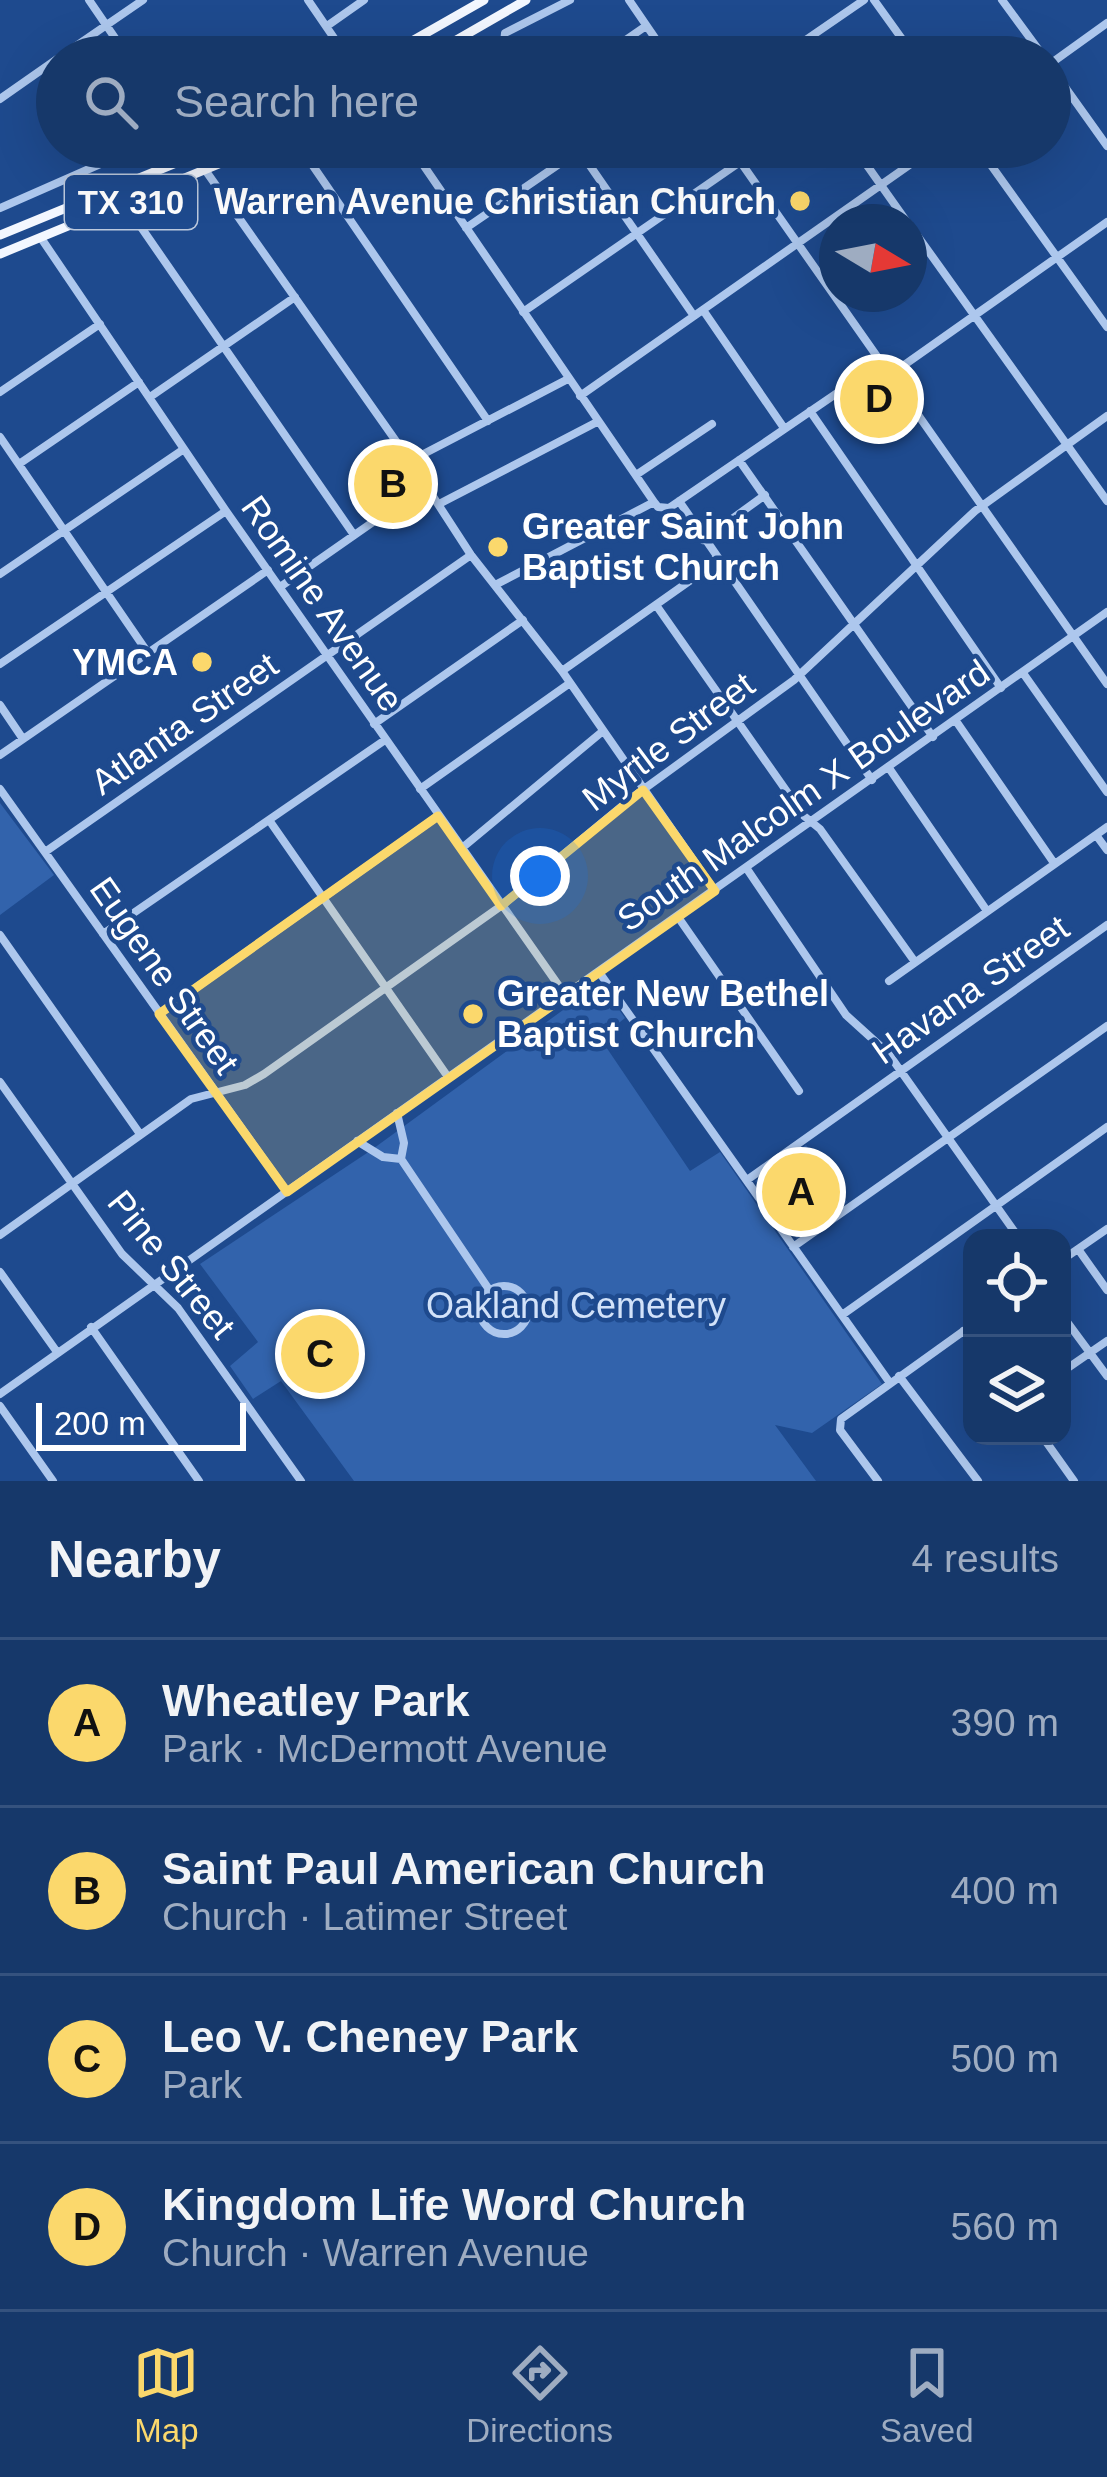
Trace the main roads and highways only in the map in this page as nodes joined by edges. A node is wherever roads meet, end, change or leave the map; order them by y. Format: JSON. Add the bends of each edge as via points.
{"nodes":[{"id":1,"x":484,"y":0,"type":"edge"},
{"id":2,"x":526,"y":0,"type":"edge"},
{"id":3,"x":421,"y":36,"type":"edge"},
{"id":4,"x":463,"y":36,"type":"edge"},
{"id":5,"x":156,"y":168,"type":"edge"},
{"id":6,"x":214,"y":168,"type":"edge"},
{"id":7,"x":0,"y":235,"type":"edge"},
{"id":8,"x":0,"y":254,"type":"edge"}],
"edges":[{"from":1,"to":3,"type":"main road"},
{"from":2,"to":4,"type":"main road"},
{"from":5,"to":7,"type":"main road","number":"TX 310"},
{"from":6,"to":8,"type":"main road","number":"TX 310"}]}
